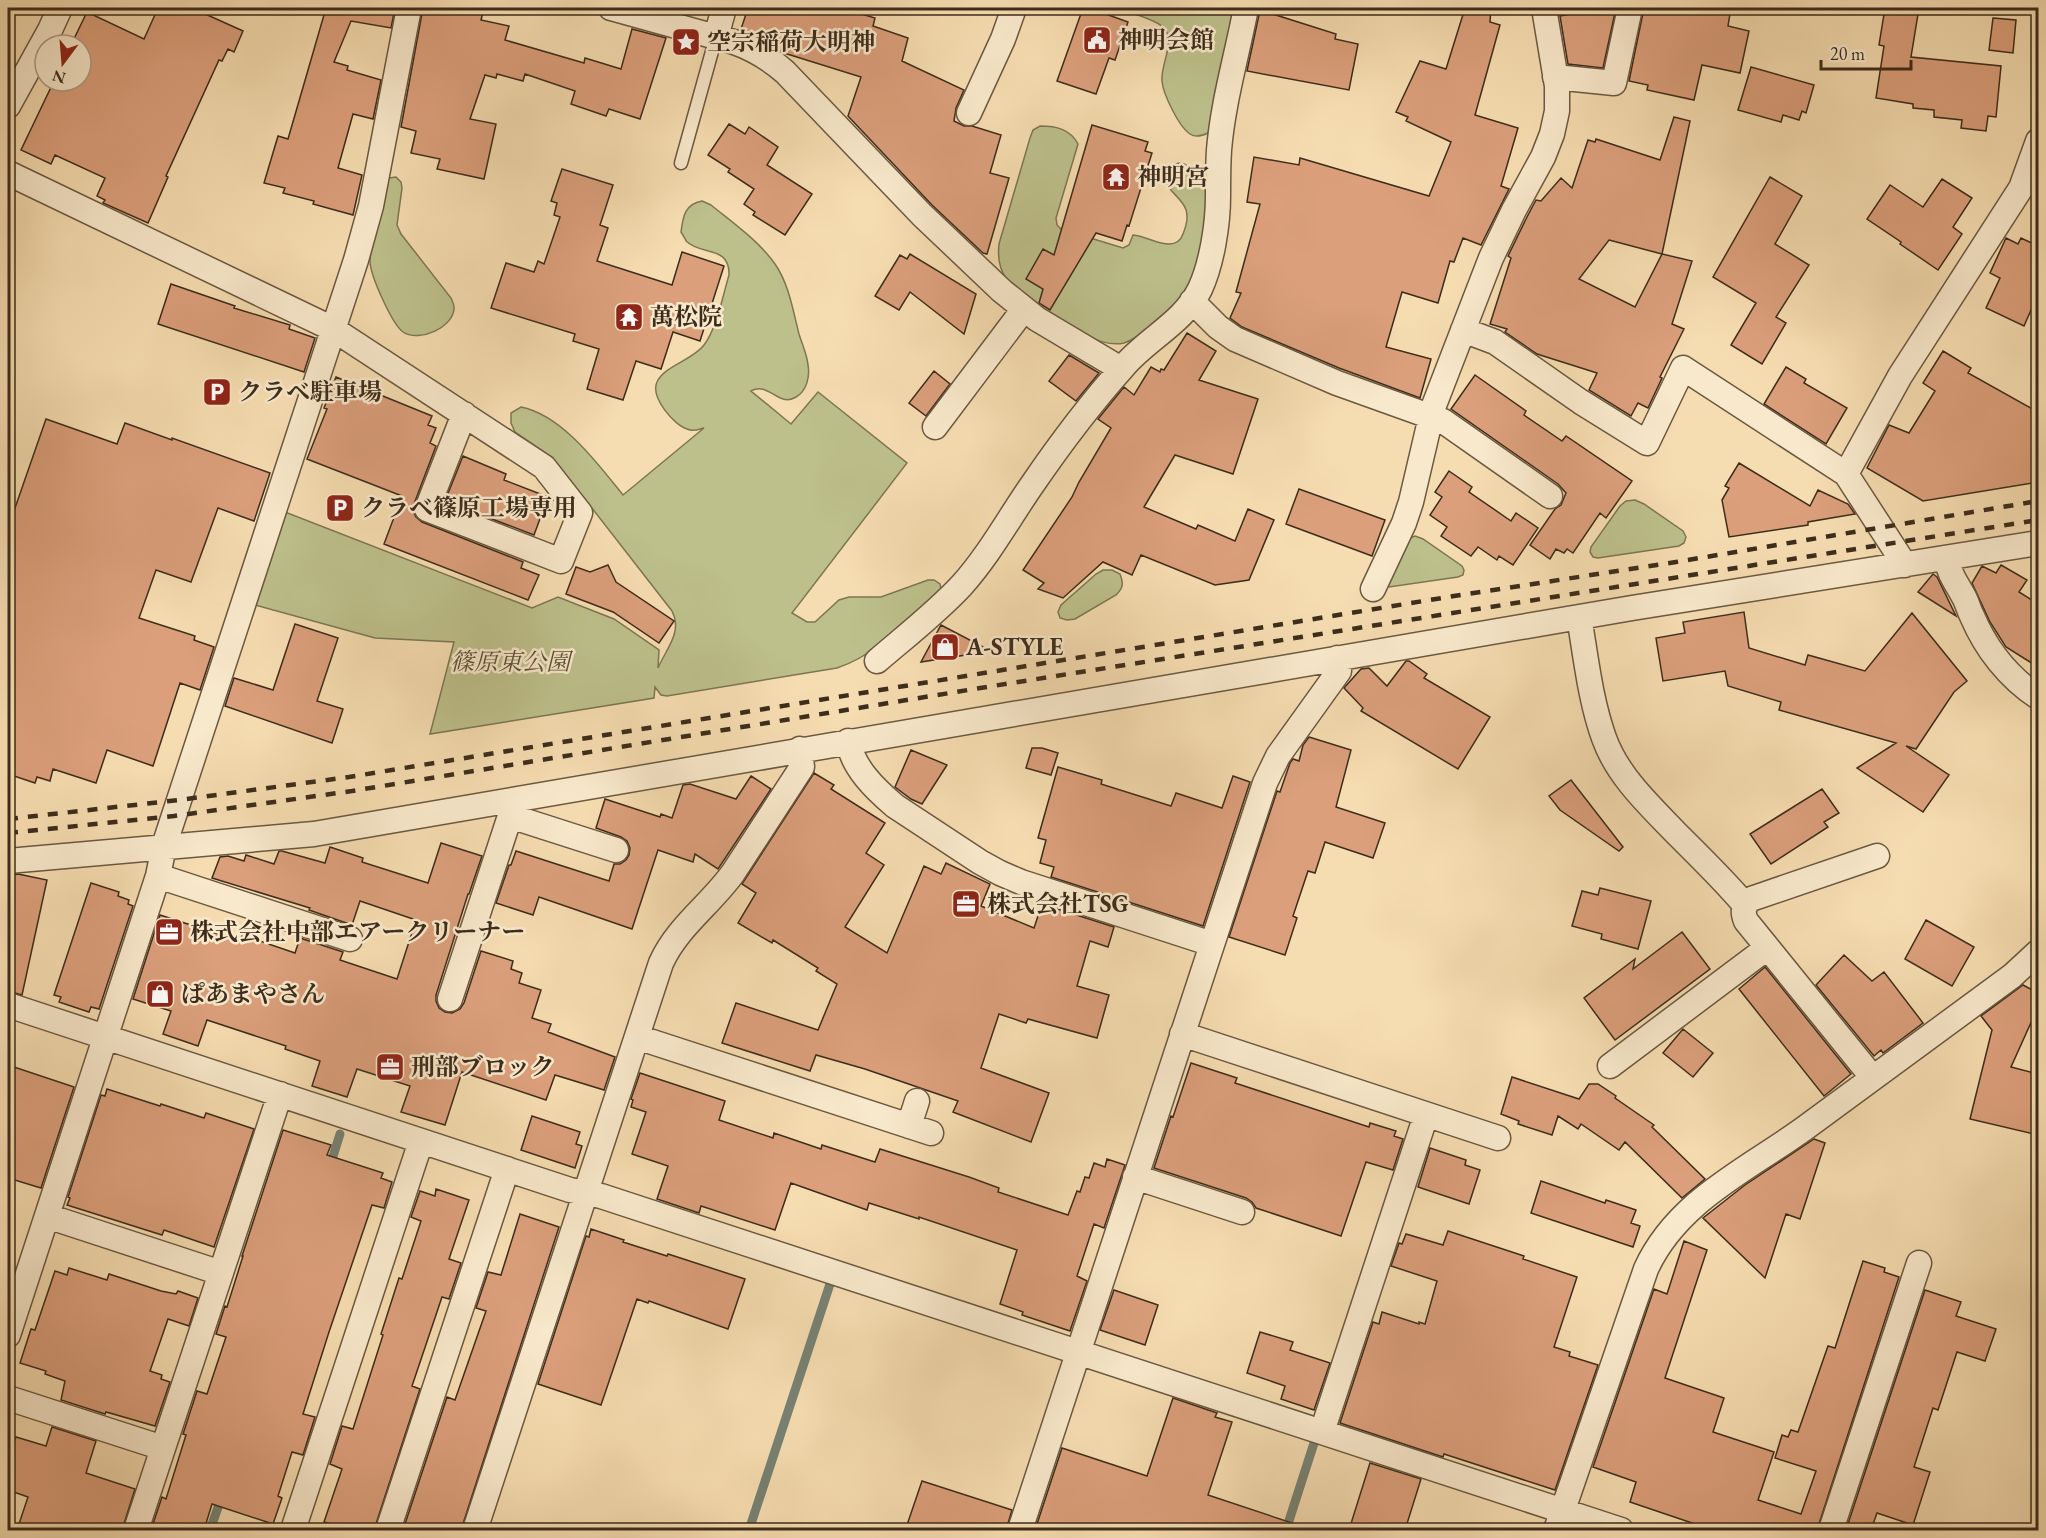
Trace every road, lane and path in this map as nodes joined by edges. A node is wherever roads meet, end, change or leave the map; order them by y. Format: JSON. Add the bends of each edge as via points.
{"nodes":[{"id":1,"x":60,"y":8,"type":"edge"},
{"id":2,"x":409,"y":8,"type":"edge"},
{"id":3,"x":611,"y":8,"type":"edge"},
{"id":4,"x":724,"y":8,"type":"edge"},
{"id":5,"x":1014,"y":8,"type":"edge"},
{"id":6,"x":1246,"y":8,"type":"edge"},
{"id":7,"x":1544,"y":8,"type":"edge"},
{"id":8,"x":1630,"y":8,"type":"edge"},
{"id":9,"x":716,"y":37,"type":"junction"},
{"id":10,"x":1555,"y":76,"type":"junction"},
{"id":11,"x":8,"y":106,"type":"edge"},
{"id":12,"x":969,"y":113,"type":"dead end"},
{"id":13,"x":2038,"y":141,"type":"edge"},
{"id":14,"x":681,"y":163,"type":"dead end"},
{"id":15,"x":8,"y":173,"type":"edge"},
{"id":16,"x":1192,"y":301,"type":"junction"},
{"id":17,"x":1024,"y":309,"type":"junction"},
{"id":18,"x":333,"y":329,"type":"junction"},
{"id":19,"x":1463,"y":330,"type":"junction"},
{"id":20,"x":1121,"y":369,"type":"junction"},
{"id":21,"x":464,"y":414,"type":"junction"},
{"id":22,"x":1431,"y":417,"type":"junction"},
{"id":23,"x":935,"y":427,"type":"dead end"},
{"id":24,"x":1846,"y":474,"type":"junction"},
{"id":25,"x":1550,"y":496,"type":"dead end"},
{"id":26,"x":2038,"y":543,"type":"edge"},
{"id":27,"x":1946,"y":558,"type":"junction"},
{"id":28,"x":1905,"y":565,"type":"junction"},
{"id":29,"x":1373,"y":589,"type":"dead end"},
{"id":30,"x":1579,"y":617,"type":"junction"},
{"id":31,"x":1337,"y":658,"type":"junction"},
{"id":32,"x":877,"y":661,"type":"dead end"},
{"id":33,"x":2038,"y":697,"type":"edge"},
{"id":34,"x":848,"y":741,"type":"junction"},
{"id":35,"x":800,"y":749,"type":"junction"},
{"id":36,"x":509,"y":808,"type":"junction"},
{"id":37,"x":164,"y":846,"type":"junction"},
{"id":38,"x":615,"y":850,"type":"dead end"},
{"id":39,"x":1877,"y":856,"type":"dead end"},
{"id":40,"x":8,"y":861,"type":"edge"},
{"id":41,"x":158,"y":876,"type":"junction"},
{"id":42,"x":1745,"y":904,"type":"junction"},
{"id":43,"x":350,"y":939,"type":"dead end"},
{"id":44,"x":1212,"y":944,"type":"junction"},
{"id":45,"x":1767,"y":948,"type":"junction"},
{"id":46,"x":2038,"y":952,"type":"edge"},
{"id":47,"x":450,"y":999,"type":"dead end"},
{"id":48,"x":8,"y":1005,"type":"edge"},
{"id":49,"x":1182,"y":1034,"type":"junction"},
{"id":50,"x":105,"y":1037,"type":"junction"},
{"id":51,"x":637,"y":1037,"type":"junction"},
{"id":52,"x":1610,"y":1066,"type":"dead end"},
{"id":53,"x":1873,"y":1078,"type":"junction"},
{"id":54,"x":280,"y":1095,"type":"junction"},
{"id":55,"x":917,"y":1101,"type":"dead end"},
{"id":56,"x":1426,"y":1115,"type":"junction"},
{"id":57,"x":909,"y":1126,"type":"junction"},
{"id":58,"x":932,"y":1133,"type":"dead end"},
{"id":59,"x":1498,"y":1138,"type":"dead end"},
{"id":60,"x":421,"y":1141,"type":"junction"},
{"id":61,"x":507,"y":1169,"type":"junction"},
{"id":62,"x":1136,"y":1177,"type":"junction"},
{"id":63,"x":585,"y":1193,"type":"junction"},
{"id":64,"x":1242,"y":1212,"type":"dead end"},
{"id":65,"x":46,"y":1216,"type":"junction"},
{"id":66,"x":1918,"y":1263,"type":"dead end"},
{"id":67,"x":221,"y":1273,"type":"junction"},
{"id":68,"x":8,"y":1335,"type":"edge"},
{"id":69,"x":1078,"y":1353,"type":"junction"},
{"id":70,"x":8,"y":1398,"type":"edge"},
{"id":71,"x":1322,"y":1432,"type":"junction"},
{"id":72,"x":163,"y":1448,"type":"junction"},
{"id":73,"x":1559,"y":1521,"type":"edge"},
{"id":74,"x":136,"y":1530,"type":"edge"},
{"id":75,"x":293,"y":1530,"type":"edge"},
{"id":76,"x":388,"y":1530,"type":"edge"},
{"id":77,"x":475,"y":1530,"type":"edge"},
{"id":78,"x":1020,"y":1530,"type":"edge"},
{"id":79,"x":1621,"y":1530,"type":"edge"},
{"id":80,"x":1831,"y":1530,"type":"edge"}],
"edges":[{"from":1,"to":11,"type":"street"},
{"from":2,"to":18,"type":"street","via":[[366,224]]},
{"from":3,"to":9,"type":"street"},
{"from":4,"to":9,"type":"street"},
{"from":5,"to":12,"type":"street"},
{"from":6,"to":16,"type":"street","via":[[1219,150],[1214,236],[1200,290]]},
{"from":7,"to":10,"type":"street"},
{"from":8,"to":10,"type":"street","via":[[1614,83]]},
{"from":9,"to":14,"type":"lane"},
{"from":9,"to":17,"type":"street","via":[[770,58],[922,215]]},
{"from":10,"to":19,"type":"street","via":[[1557,111],[1552,134],[1502,233]]},
{"from":13,"to":24,"type":"street","via":[[2021,188],[1900,376]]},
{"from":15,"to":18,"type":"street"},
{"from":16,"to":20,"type":"street"},
{"from":16,"to":22,"type":"street","via":[[1235,339],[1337,383]]},
{"from":17,"to":20,"type":"street"},
{"from":17,"to":23,"type":"street"},
{"from":18,"to":21,"type":"street"},
{"from":18,"to":37,"type":"street"},
{"from":19,"to":22,"type":"street"},
{"from":19,"to":24,"type":"street","via":[[1495,342],[1647,443],[1683,368]]},
{"from":20,"to":32,"type":"street","via":[[962,585]]},
{"from":21,"to":21,"type":"street","via":[[544,467],[580,513],[561,561],[427,509]]},
{"from":22,"to":25,"type":"street","via":[[1443,421]]},
{"from":22,"to":29,"type":"street","via":[[1411,502]]},
{"from":24,"to":28,"type":"street"},
{"from":26,"to":27,"type":"street"},
{"from":27,"to":28,"type":"street"},
{"from":27,"to":33,"type":"street","via":[[1950,575],[1988,646],[2016,680]]},
{"from":28,"to":30,"type":"street"},
{"from":30,"to":31,"type":"street"},
{"from":30,"to":42,"type":"street","via":[[1604,740],[1623,774],[1647,804]]},
{"from":31,"to":34,"type":"street"},
{"from":31,"to":44,"type":"street","via":[[1339,671],[1271,769]]},
{"from":34,"to":35,"type":"street"},
{"from":34,"to":44,"type":"street","via":[[851,755],[880,794],[1000,873]]},
{"from":35,"to":36,"type":"street"},
{"from":35,"to":51,"type":"street","via":[[802,767],[734,873],[669,946]]},
{"from":36,"to":37,"type":"street","via":[[314,834]]},
{"from":36,"to":38,"type":"street"},
{"from":36,"to":47,"type":"street"},
{"from":37,"to":40,"type":"street"},
{"from":37,"to":41,"type":"street"},
{"from":39,"to":42,"type":"street"},
{"from":41,"to":43,"type":"street"},
{"from":41,"to":50,"type":"street"},
{"from":42,"to":45,"type":"street","via":[[1746,921]]},
{"from":44,"to":49,"type":"street"},
{"from":45,"to":52,"type":"street"},
{"from":45,"to":53,"type":"street"},
{"from":46,"to":53,"type":"street","via":[[2012,976]]},
{"from":48,"to":50,"type":"street"},
{"from":49,"to":56,"type":"street"},
{"from":49,"to":62,"type":"street"},
{"from":50,"to":54,"type":"street"},
{"from":50,"to":65,"type":"street"},
{"from":51,"to":57,"type":"street"},
{"from":51,"to":63,"type":"street"},
{"from":53,"to":73,"type":"street","via":[[1703,1198],[1656,1248]]},
{"from":54,"to":60,"type":"street"},
{"from":54,"to":67,"type":"street"},
{"from":55,"to":57,"type":"street"},
{"from":56,"to":59,"type":"street"},
{"from":56,"to":71,"type":"street"},
{"from":57,"to":58,"type":"street"},
{"from":60,"to":61,"type":"street"},
{"from":60,"to":75,"type":"street"},
{"from":61,"to":63,"type":"street"},
{"from":61,"to":76,"type":"street"},
{"from":62,"to":64,"type":"street"},
{"from":62,"to":69,"type":"street"},
{"from":63,"to":69,"type":"street"},
{"from":63,"to":77,"type":"street"},
{"from":65,"to":67,"type":"street"},
{"from":65,"to":68,"type":"street"},
{"from":66,"to":80,"type":"street"},
{"from":67,"to":72,"type":"street"},
{"from":69,"to":71,"type":"street"},
{"from":69,"to":78,"type":"street"},
{"from":70,"to":72,"type":"street"},
{"from":71,"to":73,"type":"street"},
{"from":72,"to":74,"type":"street"},
{"from":73,"to":79,"type":"street"}]}
